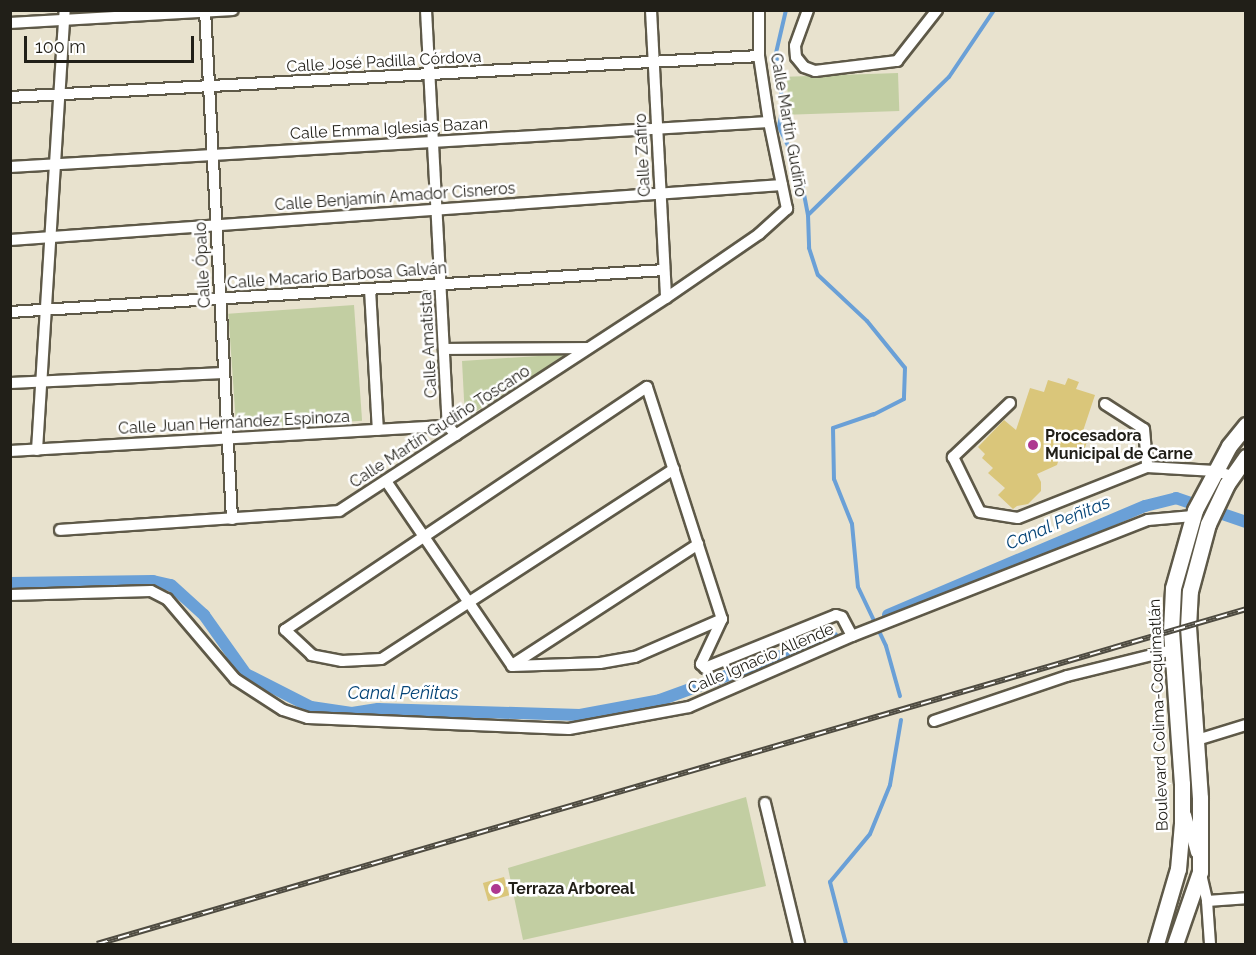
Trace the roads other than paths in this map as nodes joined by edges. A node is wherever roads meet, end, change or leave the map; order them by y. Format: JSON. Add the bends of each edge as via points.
{"nodes":[{"id":1,"x":233,"y":10,"type":"edge"},
{"id":2,"x":426,"y":10,"type":"edge"},
{"id":3,"x":651,"y":10,"type":"edge"},
{"id":4,"x":759,"y":10,"type":"edge"},
{"id":5,"x":808,"y":10,"type":"edge"},
{"id":6,"x":937,"y":10,"type":"edge"},
{"id":7,"x":205,"y":11,"type":"edge"},
{"id":8,"x":64,"y":15,"type":"edge"},
{"id":9,"x":10,"y":23,"type":"edge"},
{"id":10,"x":759,"y":56,"type":"junction"},
{"id":11,"x":654,"y":62,"type":"junction"},
{"id":12,"x":429,"y":74,"type":"junction"},
{"id":13,"x":209,"y":86,"type":"junction"},
{"id":14,"x":59,"y":95,"type":"junction"},
{"id":15,"x":10,"y":97,"type":"edge"},
{"id":16,"x":769,"y":122,"type":"junction"},
{"id":17,"x":657,"y":128,"type":"junction"},
{"id":18,"x":433,"y":142,"type":"junction"},
{"id":19,"x":213,"y":155,"type":"junction"},
{"id":20,"x":55,"y":164,"type":"junction"},
{"id":21,"x":10,"y":167,"type":"edge"},
{"id":22,"x":782,"y":185,"type":"junction"},
{"id":23,"x":660,"y":194,"type":"junction"},
{"id":24,"x":787,"y":209,"type":"joint"},
{"id":25,"x":436,"y":210,"type":"junction"},
{"id":26,"x":216,"y":225,"type":"junction"},
{"id":27,"x":50,"y":237,"type":"junction"},
{"id":28,"x":10,"y":240,"type":"edge"},
{"id":29,"x":664,"y":270,"type":"junction"},
{"id":30,"x":440,"y":284,"type":"junction"},
{"id":31,"x":370,"y":289,"type":"junction"},
{"id":32,"x":220,"y":298,"type":"junction"},
{"id":33,"x":666,"y":298,"type":"junction"},
{"id":34,"x":46,"y":309,"type":"junction"},
{"id":35,"x":10,"y":312,"type":"edge"},
{"id":36,"x":590,"y":348,"type":"junction"},
{"id":37,"x":444,"y":350,"type":"junction"},
{"id":38,"x":224,"y":373,"type":"junction"},
{"id":39,"x":41,"y":381,"type":"junction"},
{"id":40,"x":10,"y":382,"type":"edge"},
{"id":41,"x":1010,"y":403,"type":"dead end"},
{"id":42,"x":1105,"y":404,"type":"dead end"},
{"id":43,"x":1245,"y":425,"type":"edge"},
{"id":44,"x":378,"y":430,"type":"junction"},
{"id":45,"x":452,"y":431,"type":"junction"},
{"id":46,"x":227,"y":439,"type":"junction"},
{"id":47,"x":37,"y":450,"type":"junction"},
{"id":48,"x":10,"y":451,"type":"edge"},
{"id":49,"x":1245,"y":457,"type":"edge"},
{"id":50,"x":1147,"y":467,"type":"junction"},
{"id":51,"x":674,"y":469,"type":"junction"},
{"id":52,"x":1215,"y":471,"type":"junction"},
{"id":53,"x":1232,"y":476,"type":"junction"},
{"id":54,"x":386,"y":481,"type":"junction"},
{"id":55,"x":1196,"y":509,"type":"junction"},
{"id":56,"x":232,"y":519,"type":"junction"},
{"id":57,"x":60,"y":530,"type":"dead end"},
{"id":58,"x":424,"y":537,"type":"junction"},
{"id":59,"x":698,"y":544,"type":"junction"},
{"id":60,"x":10,"y":595,"type":"edge"},
{"id":61,"x":469,"y":602,"type":"junction"},
{"id":62,"x":722,"y":618,"type":"junction"},
{"id":63,"x":857,"y":634,"type":"junction"},
{"id":64,"x":1172,"y":650,"type":"junction"},
{"id":65,"x":512,"y":666,"type":"junction"},
{"id":66,"x":934,"y":721,"type":"dead end"},
{"id":67,"x":1245,"y":725,"type":"edge"},
{"id":68,"x":1197,"y":740,"type":"junction"},
{"id":69,"x":1182,"y":800,"type":"junction"},
{"id":70,"x":765,"y":803,"type":"dead end"},
{"id":71,"x":1200,"y":872,"type":"junction"},
{"id":72,"x":1245,"y":898,"type":"edge"},
{"id":73,"x":1207,"y":901,"type":"junction"},
{"id":74,"x":799,"y":945,"type":"edge"},
{"id":75,"x":1156,"y":945,"type":"edge"},
{"id":76,"x":1175,"y":945,"type":"edge"},
{"id":77,"x":1210,"y":945,"type":"edge"}],
"edges":[{"from":1,"to":7,"type":"street"},
{"from":2,"to":12,"type":"street","name":"Calle Amatista"},
{"from":3,"to":11,"type":"street","name":"Calle Zafiro"},
{"from":4,"to":10,"type":"street","name":"Calle Martín Gudiño"},
{"from":5,"to":6,"type":"street","via":[[795,46],[796,57],[804,67],[815,71],[897,61]]},
{"from":7,"to":8,"type":"street"},
{"from":7,"to":13,"type":"street","name":"Calle Ópalo"},
{"from":8,"to":9,"type":"street"},
{"from":8,"to":14,"type":"street"},
{"from":10,"to":11,"type":"street","name":"Calle José Padilla Córdova"},
{"from":10,"to":16,"type":"street","name":"Calle Martín Gudiño"},
{"from":11,"to":12,"type":"street","name":"Calle José Padilla Córdova"},
{"from":11,"to":17,"type":"street","name":"Calle Zafiro"},
{"from":12,"to":13,"type":"street","name":"Calle José Padilla Córdova"},
{"from":12,"to":18,"type":"street","name":"Calle Amatista"},
{"from":13,"to":14,"type":"street","name":"Calle José Padilla Córdova"},
{"from":13,"to":19,"type":"street","name":"Calle Ópalo"},
{"from":14,"to":15,"type":"street","name":"Calle José Padilla Córdova"},
{"from":14,"to":20,"type":"street"},
{"from":16,"to":17,"type":"street","name":"Calle Emma Iglesias Bazan"},
{"from":16,"to":22,"type":"street","name":"Calle Martín Gudiño"},
{"from":17,"to":18,"type":"street","name":"Calle Emma Iglesias Bazan"},
{"from":17,"to":23,"type":"street","name":"Calle Zafiro"},
{"from":18,"to":19,"type":"street","name":"Calle Emma Iglesias Bazan"},
{"from":18,"to":25,"type":"street","name":"Calle Amatista"},
{"from":19,"to":20,"type":"street","name":"Calle Emma Iglesias Bazan"},
{"from":19,"to":26,"type":"street","name":"Calle Ópalo"},
{"from":20,"to":21,"type":"street","name":"Calle Emma Iglesias Bazan"},
{"from":20,"to":27,"type":"street"},
{"from":22,"to":23,"type":"street","name":"Calle Benjamín Amador Cisneros"},
{"from":22,"to":24,"type":"street","name":"Calle Martín Gudiño"},
{"from":23,"to":25,"type":"street","name":"Calle Benjamín Amador Cisneros"},
{"from":23,"to":29,"type":"street","name":"Calle Zafiro"},
{"from":24,"to":33,"type":"street","name":"Calle Martín Gudiño Toscano","via":[[759,234]]},
{"from":25,"to":26,"type":"street","name":"Calle Benjamín Amador Cisneros"},
{"from":25,"to":30,"type":"street","name":"Calle Amatista"},
{"from":26,"to":27,"type":"street","name":"Calle Benjamín Amador Cisneros"},
{"from":26,"to":32,"type":"street","name":"Calle Ópalo"},
{"from":27,"to":28,"type":"street","name":"Calle Benjamín Amador Cisneros"},
{"from":27,"to":34,"type":"street"},
{"from":29,"to":30,"type":"street","name":"Calle Macario Barbosa Galván"},
{"from":29,"to":33,"type":"street","name":"Calle Zafiro"},
{"from":30,"to":31,"type":"street","name":"Calle Macario Barbosa Galván"},
{"from":30,"to":37,"type":"street","name":"Calle Amatista"},
{"from":31,"to":32,"type":"street","name":"Calle Macario Barbosa Galván"},
{"from":31,"to":44,"type":"street"},
{"from":32,"to":34,"type":"street","name":"Calle Macario Barbosa Galván"},
{"from":32,"to":38,"type":"street","name":"Calle Ópalo"},
{"from":33,"to":36,"type":"street","name":"Calle Martín Gudiño Toscano"},
{"from":34,"to":35,"type":"street","name":"Calle Macario Barbosa Galván"},
{"from":34,"to":39,"type":"street"},
{"from":36,"to":37,"type":"street"},
{"from":36,"to":45,"type":"street","name":"Calle Martín Gudiño Toscano"},
{"from":37,"to":45,"type":"street","name":"Calle Amatista"},
{"from":38,"to":39,"type":"street"},
{"from":38,"to":46,"type":"street","name":"Calle Ópalo"},
{"from":39,"to":40,"type":"street"},
{"from":39,"to":47,"type":"street"},
{"from":41,"to":50,"type":"street","via":[[953,457],[980,512],[1018,518]]},
{"from":42,"to":50,"type":"street","via":[[1144,429]]},
{"from":43,"to":52,"type":"main road","name":"Boulevard Colima-Coquimatlán"},
{"from":44,"to":45,"type":"street","name":"Calle Juan Hernández Espinoza"},
{"from":44,"to":46,"type":"street","name":"Calle Juan Hernández Espinoza"},
{"from":45,"to":54,"type":"street","name":"Calle Martín Gudiño Toscano"},
{"from":46,"to":47,"type":"street","name":"Calle Juan Hernández Espinoza"},
{"from":46,"to":56,"type":"street","name":"Calle Ópalo"},
{"from":47,"to":48,"type":"street","name":"Calle Juan Hernández Espinoza"},
{"from":49,"to":53,"type":"main road","name":"Boulevard Colima-Coquimatlán"},
{"from":50,"to":52,"type":"street"},
{"from":51,"to":58,"type":"street","via":[[647,387]]},
{"from":51,"to":59,"type":"street"},
{"from":51,"to":61,"type":"street"},
{"from":52,"to":53,"type":"street"},
{"from":52,"to":55,"type":"main road","name":"Boulevard Colima-Coquimatlán"},
{"from":53,"to":68,"type":"main road","name":"Boulevard Colima-Coquimatlán","via":[[1208,524],[1190,591],[1188,627]]},
{"from":54,"to":56,"type":"street","name":"Calle Martín Gudiño Toscano","via":[[339,511]]},
{"from":54,"to":58,"type":"street"},
{"from":55,"to":63,"type":"street","name":"Calle Ignacio Allende","via":[[1148,520]]},
{"from":55,"to":64,"type":"main road","name":"Boulevard Colima-Coquimatlán","via":[[1173,588]]},
{"from":56,"to":57,"type":"street","name":"Calle Martín Gudiño Toscano"},
{"from":58,"to":61,"type":"street"},
{"from":58,"to":61,"type":"street","via":[[285,630],[312,655],[342,661],[381,659]]},
{"from":59,"to":62,"type":"street"},
{"from":59,"to":65,"type":"street"},
{"from":60,"to":63,"type":"street","name":"Calle Ignacio Allende","via":[[152,591],[167,599],[235,679],[282,710],[308,718],[350,721],[570,729],[625,721],[689,707]]},
{"from":61,"to":65,"type":"street"},
{"from":62,"to":63,"type":"street","via":[[702,664],[705,668],[836,615]]},
{"from":62,"to":65,"type":"street","via":[[635,657],[600,663]]},
{"from":64,"to":66,"type":"street","via":[[1067,676]]},
{"from":64,"to":69,"type":"main road","name":"Boulevard Colima-Coquimatlán"},
{"from":67,"to":68,"type":"street"},
{"from":68,"to":71,"type":"main road","name":"Boulevard Colima-Coquimatlán"},
{"from":69,"to":71,"type":"street"},
{"from":69,"to":75,"type":"main road","name":"Boulevard Colima-Coquimatlán","via":[[1178,869]]},
{"from":70,"to":74,"type":"street"},
{"from":71,"to":73,"type":"street"},
{"from":71,"to":76,"type":"main road","name":"Boulevard Colima-Coquimatlán"},
{"from":72,"to":73,"type":"street"},
{"from":73,"to":77,"type":"street"}]}
